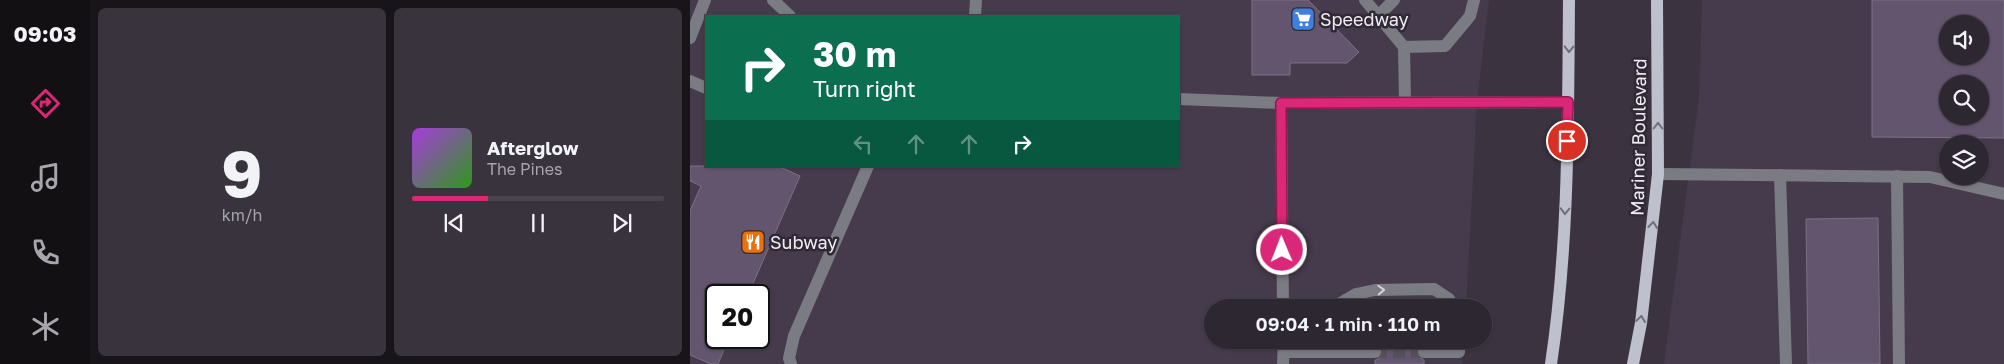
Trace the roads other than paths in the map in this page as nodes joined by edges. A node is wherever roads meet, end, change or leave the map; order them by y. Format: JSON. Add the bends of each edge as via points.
{"nodes":[{"id":1,"x":705,"y":0,"type":"edge"},
{"id":2,"x":773,"y":0,"type":"edge"},
{"id":3,"x":976,"y":0,"type":"edge"},
{"id":4,"x":1365,"y":0,"type":"edge"},
{"id":5,"x":1394,"y":0,"type":"edge"},
{"id":6,"x":1474,"y":0,"type":"edge"},
{"id":7,"x":1569,"y":0,"type":"edge"},
{"id":8,"x":1657,"y":0,"type":"edge"},
{"id":9,"x":789,"y":15,"type":"edge"},
{"id":10,"x":975,"y":15,"type":"edge"},
{"id":11,"x":1378,"y":16,"type":"junction"},
{"id":12,"x":690,"y":38,"type":"edge"},
{"id":13,"x":1404,"y":47,"type":"junction"},
{"id":14,"x":690,"y":81,"type":"edge"},
{"id":15,"x":705,"y":88,"type":"edge"},
{"id":16,"x":1180,"y":99,"type":"edge"},
{"id":17,"x":1568,"y":102,"type":"junction"},
{"id":18,"x":1281,"y":103,"type":"junction"},
{"id":19,"x":1404,"y":103,"type":"junction"},
{"id":20,"x":868,"y":167,"type":"edge"},
{"id":21,"x":1658,"y":174,"type":"junction"},
{"id":22,"x":1780,"y":175,"type":"junction"},
{"id":23,"x":1897,"y":176,"type":"junction"},
{"id":24,"x":2004,"y":194,"type":"edge"},
{"id":25,"x":1283,"y":299,"type":"edge"},
{"id":26,"x":1348,"y":299,"type":"edge"},
{"id":27,"x":1449,"y":299,"type":"edge"},
{"id":28,"x":1312,"y":349,"type":"edge"},
{"id":29,"x":1357,"y":349,"type":"edge"},
{"id":30,"x":1459,"y":349,"type":"edge"},
{"id":31,"x":1284,"y":352,"type":"edge"},
{"id":32,"x":1375,"y":352,"type":"tunnel mouth"},
{"id":33,"x":1424,"y":352,"type":"tunnel mouth"},
{"id":34,"x":791,"y":364,"type":"edge"},
{"id":35,"x":1551,"y":364,"type":"edge"},
{"id":36,"x":1633,"y":364,"type":"edge"},
{"id":37,"x":1786,"y":364,"type":"edge"},
{"id":38,"x":1899,"y":364,"type":"edge"}],
"edges":[{"from":1,"to":12,"type":"street"},
{"from":2,"to":9,"type":"street"},
{"from":3,"to":10,"type":"street"},
{"from":4,"to":11,"type":"street"},
{"from":5,"to":11,"type":"street"},
{"from":6,"to":13,"type":"street","via":[[1470,16],[1445,46]]},
{"from":7,"to":17,"type":"main road","one_way":true},
{"from":21,"to":8,"type":"main road","name":"Mariner Boulevard","one_way":true},
{"from":11,"to":13,"type":"street"},
{"from":13,"to":19,"type":"street"},
{"from":14,"to":15,"type":"street"},
{"from":16,"to":18,"type":"street"},
{"from":17,"to":19,"type":"street"},
{"from":17,"to":35,"type":"main road","one_way":true,"via":[[1565,220]]},
{"from":18,"to":19,"type":"street"},
{"from":18,"to":25,"type":"street"},
{"from":20,"to":34,"type":"street","via":[[794,336],[789,358]]},
{"from":21,"to":22,"type":"street"},
{"from":36,"to":21,"type":"main road","name":"Mariner Boulevard","one_way":true,"via":[[1642,315]]},
{"from":22,"to":23,"type":"street"},
{"from":22,"to":37,"type":"street"},
{"from":23,"to":24,"type":"street","via":[[1930,177]]},
{"from":23,"to":38,"type":"street"},
{"from":26,"to":27,"type":"street","one_way":true,"via":[[1375,290],[1434,289]]},
{"from":28,"to":31,"type":"street"},
{"from":29,"to":32,"type":"street"},
{"from":30,"to":33,"type":"street","via":[[1459,352]]}]}
